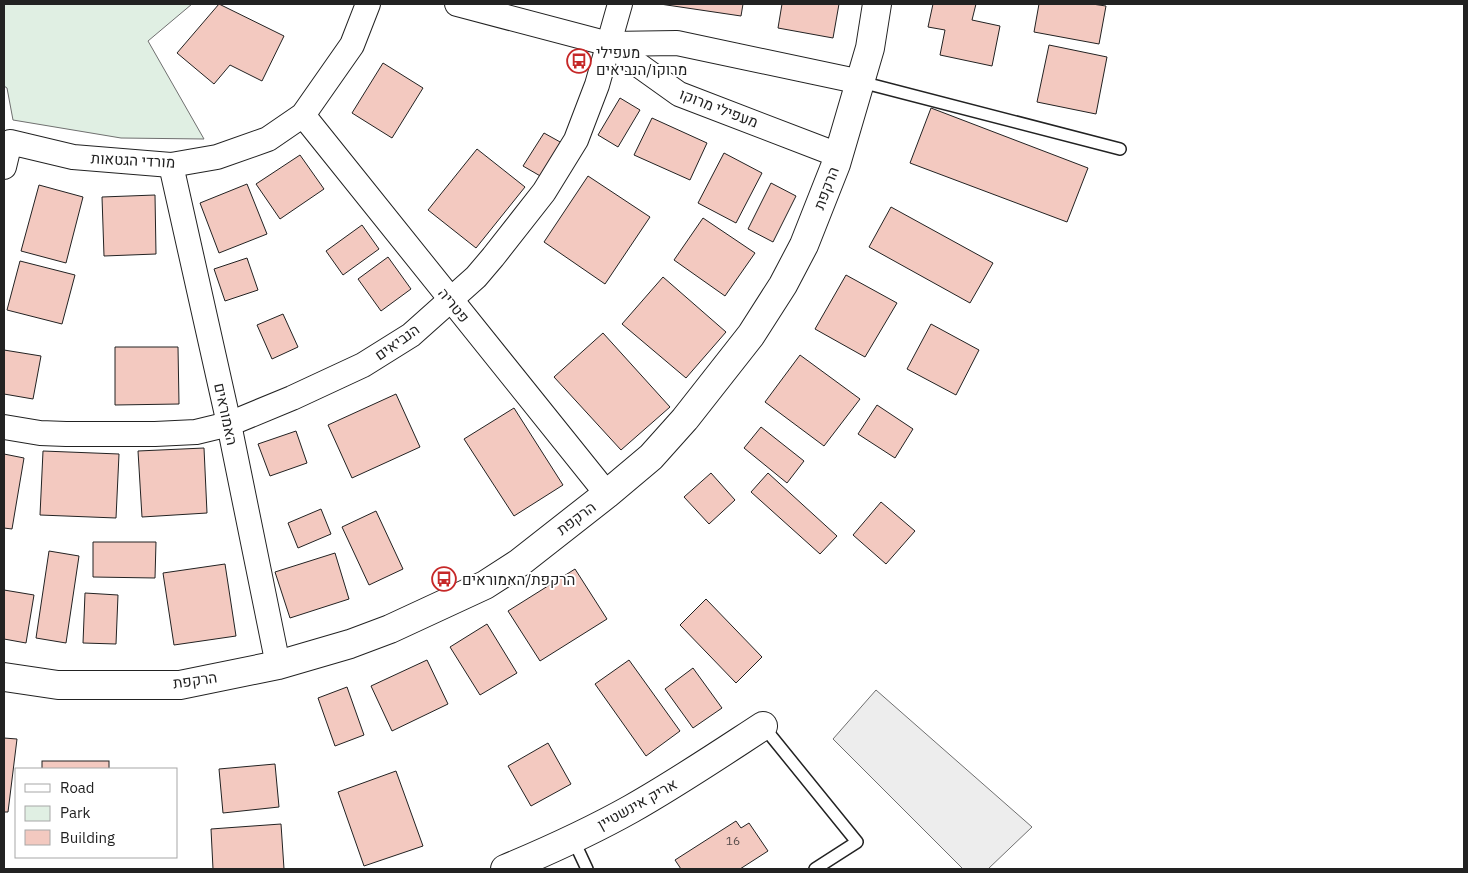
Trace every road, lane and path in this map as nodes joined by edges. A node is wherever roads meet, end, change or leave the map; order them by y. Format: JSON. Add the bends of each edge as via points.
{"nodes":[{"id":1,"x":368,"y":4,"type":"edge"},
{"id":2,"x":457,"y":4,"type":"edge"},
{"id":3,"x":620,"y":4,"type":"edge"},
{"id":4,"x":878,"y":4,"type":"edge"},
{"id":5,"x":609,"y":44,"type":"junction"},
{"id":6,"x":861,"y":82,"type":"junction"},
{"id":7,"x":303,"y":115,"type":"junction"},
{"id":8,"x":7,"y":141,"type":"edge"},
{"id":9,"x":1120,"y":149,"type":"dead end"},
{"id":10,"x":838,"y":154,"type":"junction"},
{"id":11,"x":171,"y":165,"type":"junction"},
{"id":12,"x":4,"y":167,"type":"edge"},
{"id":13,"x":449,"y":299,"type":"junction"},
{"id":14,"x":229,"y":424,"type":"junction"},
{"id":15,"x":4,"y":427,"type":"edge"},
{"id":16,"x":607,"y":494,"type":"junction"},
{"id":17,"x":278,"y":665,"type":"junction"},
{"id":18,"x":4,"y":677,"type":"edge"},
{"id":19,"x":763,"y":726,"type":"joint"},
{"id":20,"x":572,"y":839,"type":"junction"},
{"id":21,"x":505,"y":869,"type":"edge"},
{"id":22,"x":587,"y":869,"type":"edge"},
{"id":23,"x":815,"y":869,"type":"edge"}],
"edges":[{"from":1,"to":7,"type":"street","name":"מורדי הגטאות","via":[[352,45]]},
{"from":2,"to":5,"type":"street","name":"מעפילי מרוקו"},
{"from":3,"to":5,"type":"street","name":"הנביאים"},
{"from":4,"to":6,"type":"street","name":"הרקפת"},
{"from":5,"to":6,"type":"street","name":"מעפילי מרוקו","via":[[676,43]]},
{"from":5,"to":10,"type":"street","name":"מעפילי מרוקו","via":[[679,94]]},
{"from":5,"to":13,"type":"street","name":"הנביאים","via":[[576,140],[565,159],[494,257]]},
{"from":6,"to":9,"type":"lane"},
{"from":6,"to":10,"type":"street","name":"הרקפת"},
{"from":7,"to":11,"type":"street","name":"מורדי הגטאות","via":[[268,139],[217,157]]},
{"from":7,"to":13,"type":"street","name":"פטריה"},
{"from":8,"to":11,"type":"street","name":"מורדי הגטאות","via":[[73,157]]},
{"from":8,"to":12,"type":"street"},
{"from":10,"to":16,"type":"street","name":"הרקפת","via":[[804,244],[751,335],[651,457]]},
{"from":11,"to":14,"type":"street","name":"האמוראים"},
{"from":13,"to":14,"type":"street","name":"הנביאים","via":[[410,335],[363,365]]},
{"from":13,"to":16,"type":"street","name":"פטריה"},
{"from":14,"to":15,"type":"street","name":"הנביאים","via":[[196,432],[156,434],[40,433]]},
{"from":14,"to":17,"type":"street","name":"האמוראים"},
{"from":16,"to":17,"type":"street","name":"הרקפת","via":[[519,563],[485,585],[390,629]]},
{"from":17,"to":18,"type":"street","name":"הרקפת","via":[[180,685],[58,685]]},
{"from":19,"to":20,"type":"street","name":"אריק אינשטיין","via":[[688,775]]},
{"from":19,"to":23,"type":"lane","via":[[857,842]]},
{"from":20,"to":21,"type":"street","name":"אריק אינשטיין"},
{"from":20,"to":22,"type":"lane"}]}
